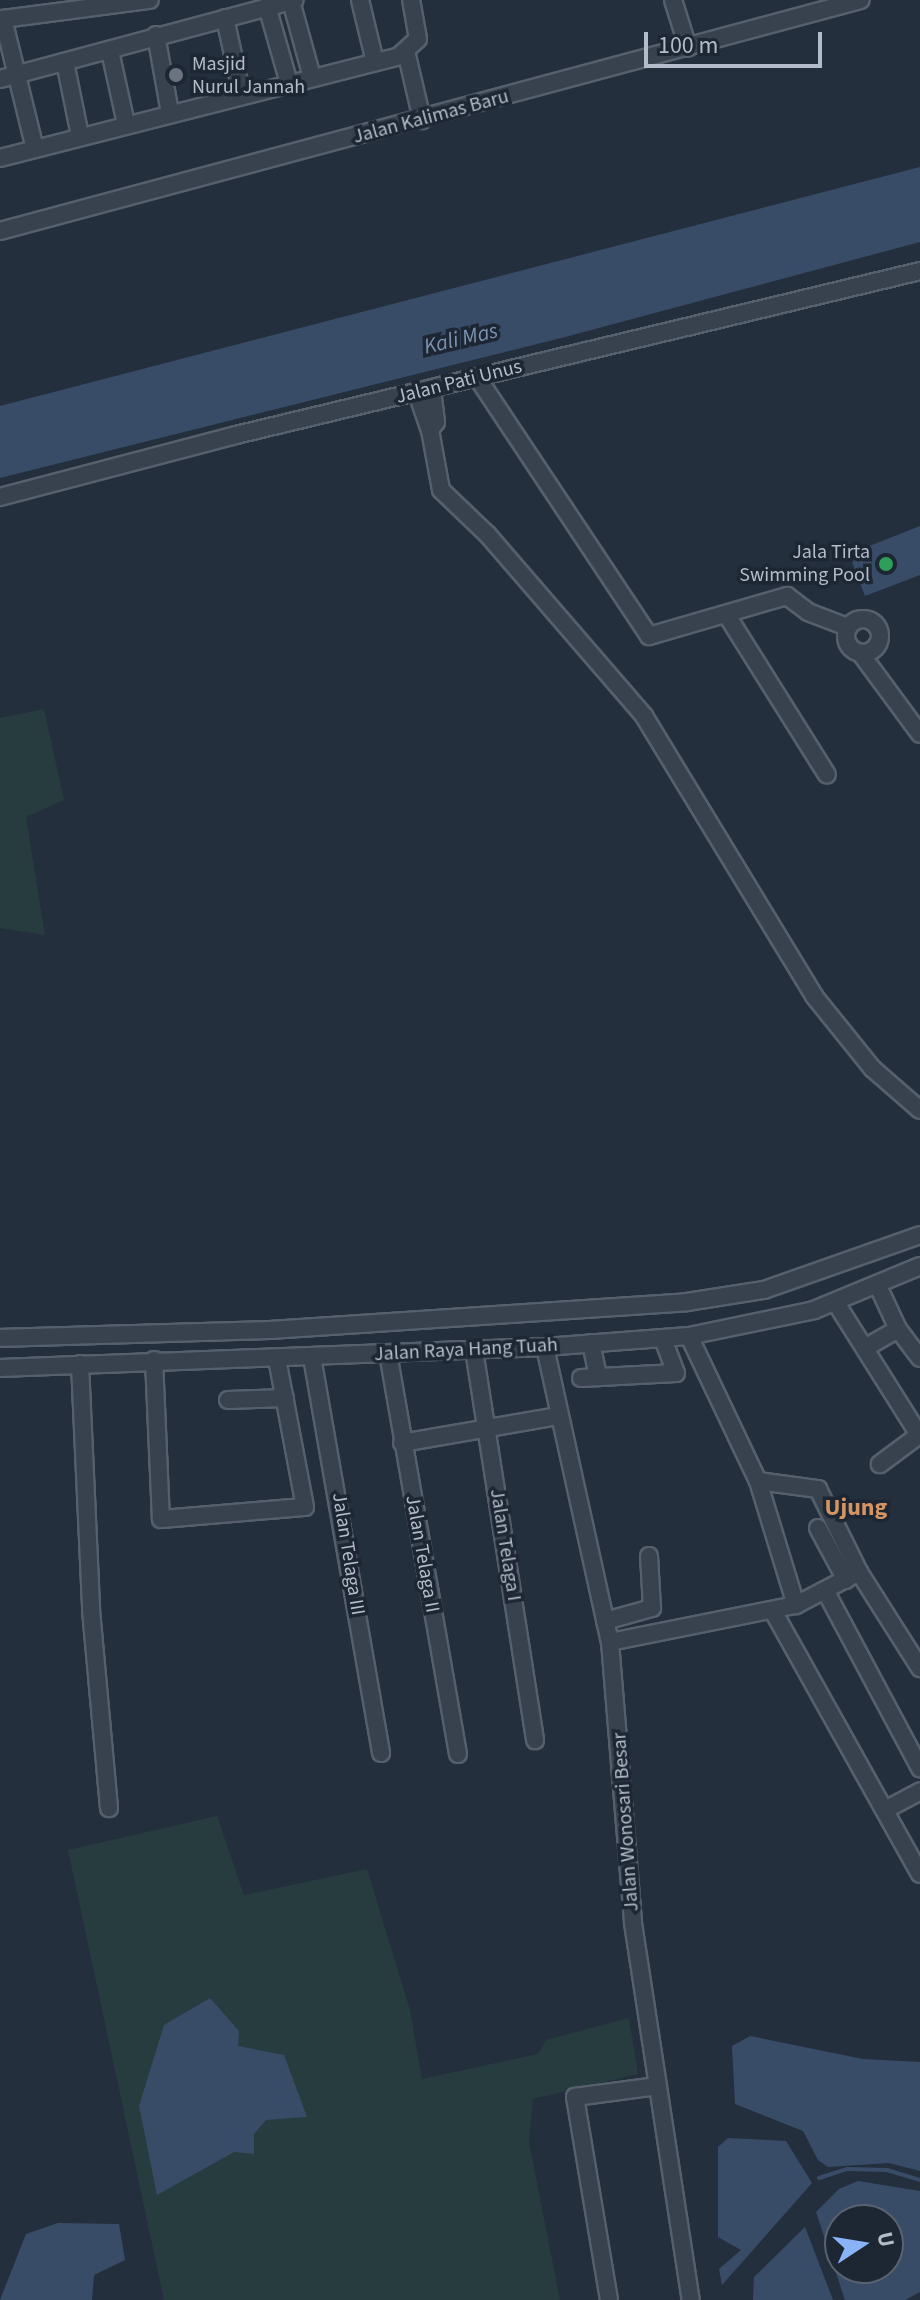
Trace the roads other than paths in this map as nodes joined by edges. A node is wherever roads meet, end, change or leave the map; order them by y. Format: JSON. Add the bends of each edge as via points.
{"nodes":[{"id":1,"x":150,"y":0,"type":"edge"},
{"id":2,"x":360,"y":0,"type":"edge"},
{"id":3,"x":411,"y":0,"type":"edge"},
{"id":4,"x":861,"y":0,"type":"edge"},
{"id":5,"x":293,"y":1,"type":"edge"},
{"id":6,"x":677,"y":1,"type":"edge"},
{"id":7,"x":267,"y":6,"type":"junction"},
{"id":8,"x":225,"y":18,"type":"junction"},
{"id":9,"x":156,"y":35,"type":"junction"},
{"id":10,"x":688,"y":48,"type":"junction"},
{"id":11,"x":110,"y":51,"type":"junction"},
{"id":12,"x":406,"y":51,"type":"junction"},
{"id":13,"x":65,"y":62,"type":"junction"},
{"id":14,"x":375,"y":62,"type":"junction"},
{"id":15,"x":8,"y":76,"type":"edge"},
{"id":16,"x":312,"y":77,"type":"junction"},
{"id":17,"x":289,"y":83,"type":"junction"},
{"id":18,"x":242,"y":95,"type":"junction"},
{"id":19,"x":170,"y":113,"type":"junction"},
{"id":20,"x":422,"y":120,"type":"junction"},
{"id":21,"x":126,"y":124,"type":"junction"},
{"id":22,"x":80,"y":136,"type":"junction"},
{"id":23,"x":35,"y":149,"type":"junction"},
{"id":24,"x":0,"y":158,"type":"edge"},
{"id":25,"x":0,"y":231,"type":"edge"},
{"id":26,"x":920,"y":271,"type":"edge"},
{"id":27,"x":477,"y":377,"type":"junction"},
{"id":28,"x":425,"y":391,"type":"junction"},
{"id":29,"x":0,"y":497,"type":"edge"},
{"id":30,"x":728,"y":617,"type":"junction"},
{"id":31,"x":847,"y":627,"type":"junction"},
{"id":32,"x":861,"y":654,"type":"junction"},
{"id":33,"x":920,"y":734,"type":"edge"},
{"id":34,"x":827,"y":775,"type":"dead end"},
{"id":35,"x":920,"y":1110,"type":"edge"},
{"id":36,"x":920,"y":1235,"type":"edge"},
{"id":37,"x":920,"y":1266,"type":"edge"},
{"id":38,"x":878,"y":1286,"type":"junction"},
{"id":39,"x":836,"y":1303,"type":"junction"},
{"id":40,"x":898,"y":1329,"type":"junction"},
{"id":41,"x":689,"y":1336,"type":"junction"},
{"id":42,"x":0,"y":1338,"type":"edge"},
{"id":43,"x":663,"y":1339,"type":"junction"},
{"id":44,"x":591,"y":1343,"type":"junction"},
{"id":45,"x":545,"y":1347,"type":"junction"},
{"id":46,"x":865,"y":1348,"type":"junction"},
{"id":47,"x":474,"y":1350,"type":"junction"},
{"id":48,"x":388,"y":1353,"type":"junction"},
{"id":49,"x":312,"y":1357,"type":"junction"},
{"id":50,"x":920,"y":1358,"type":"edge"},
{"id":51,"x":277,"y":1359,"type":"junction"},
{"id":52,"x":154,"y":1360,"type":"junction"},
{"id":53,"x":80,"y":1364,"type":"junction"},
{"id":54,"x":0,"y":1368,"type":"edge"},
{"id":55,"x":285,"y":1398,"type":"junction"},
{"id":56,"x":228,"y":1400,"type":"dead end"},
{"id":57,"x":559,"y":1416,"type":"junction"},
{"id":58,"x":487,"y":1431,"type":"junction"},
{"id":59,"x":920,"y":1435,"type":"edge"},
{"id":60,"x":402,"y":1443,"type":"junction"},
{"id":61,"x":880,"y":1464,"type":"dead end"},
{"id":62,"x":758,"y":1481,"type":"junction"},
{"id":63,"x":818,"y":1528,"type":"dead end"},
{"id":64,"x":649,"y":1556,"type":"dead end"},
{"id":65,"x":853,"y":1576,"type":"junction"},
{"id":66,"x":826,"y":1592,"type":"junction"},
{"id":67,"x":796,"y":1605,"type":"junction"},
{"id":68,"x":773,"y":1611,"type":"junction"},
{"id":69,"x":605,"y":1621,"type":"junction"},
{"id":70,"x":610,"y":1642,"type":"junction"},
{"id":71,"x":915,"y":1647,"type":"edge"},
{"id":72,"x":920,"y":1668,"type":"edge"},
{"id":73,"x":535,"y":1740,"type":"dead end"},
{"id":74,"x":381,"y":1753,"type":"dead end"},
{"id":75,"x":458,"y":1754,"type":"dead end"},
{"id":76,"x":920,"y":1768,"type":"edge"},
{"id":77,"x":920,"y":1791,"type":"edge"},
{"id":78,"x":109,"y":1808,"type":"dead end"},
{"id":79,"x":885,"y":1810,"type":"junction"},
{"id":80,"x":920,"y":1874,"type":"edge"},
{"id":81,"x":657,"y":2086,"type":"junction"},
{"id":82,"x":609,"y":2300,"type":"edge"},
{"id":83,"x":691,"y":2300,"type":"edge"}],
"edges":[{"from":1,"to":15,"type":"street","via":[[3,18]]},
{"from":2,"to":14,"type":"street"},
{"from":3,"to":12,"type":"street","via":[[418,39]]},
{"from":4,"to":10,"type":"street","name":"Jalan Kalimas Baru"},
{"from":5,"to":7,"type":"street"},
{"from":5,"to":16,"type":"street"},
{"from":6,"to":10,"type":"street"},
{"from":7,"to":8,"type":"street"},
{"from":7,"to":17,"type":"street"},
{"from":8,"to":9,"type":"street"},
{"from":8,"to":18,"type":"street"},
{"from":9,"to":11,"type":"street"},
{"from":9,"to":19,"type":"street"},
{"from":10,"to":20,"type":"street","name":"Jalan Kalimas Baru"},
{"from":11,"to":13,"type":"street"},
{"from":11,"to":21,"type":"street"},
{"from":12,"to":14,"type":"street"},
{"from":12,"to":20,"type":"street"},
{"from":13,"to":15,"type":"street"},
{"from":13,"to":22,"type":"street"},
{"from":14,"to":16,"type":"street"},
{"from":15,"to":23,"type":"street"},
{"from":16,"to":17,"type":"street"},
{"from":17,"to":18,"type":"street"},
{"from":18,"to":19,"type":"street"},
{"from":19,"to":21,"type":"street"},
{"from":20,"to":25,"type":"street","name":"Jalan Kalimas Baru"},
{"from":21,"to":22,"type":"street"},
{"from":22,"to":23,"type":"street"},
{"from":23,"to":24,"type":"street"},
{"from":26,"to":27,"type":"street","name":"Jalan Pati Unus"},
{"from":27,"to":28,"type":"street","name":"Jalan Pati Unus"},
{"from":27,"to":30,"type":"street","via":[[649,636]]},
{"from":28,"to":29,"type":"street","name":"Jalan Pati Unus"},
{"from":28,"to":35,"type":"street","via":[[441,490],[488,535],[644,716],[814,996],[873,1069]]},
{"from":30,"to":31,"type":"street","via":[[787,596],[808,612]]},
{"from":30,"to":34,"type":"street"},
{"from":31,"to":32,"type":"street","via":[[845,639]]},
{"from":31,"to":32,"type":"street","via":[[861,618],[880,630],[873,651]]},
{"from":32,"to":33,"type":"street"},
{"from":36,"to":42,"type":"street","name":"Jalan Raya Hang Tuah","via":[[764,1290],[687,1302],[270,1330]]},
{"from":37,"to":38,"type":"street","name":"Jalan Raya Hang Tuah"},
{"from":38,"to":39,"type":"street","name":"Jalan Raya Hang Tuah"},
{"from":38,"to":40,"type":"street"},
{"from":39,"to":41,"type":"street","name":"Jalan Raya Hang Tuah"},
{"from":39,"to":46,"type":"street"},
{"from":40,"to":46,"type":"street"},
{"from":40,"to":50,"type":"street"},
{"from":41,"to":43,"type":"street","name":"Jalan Raya Hang Tuah"},
{"from":41,"to":62,"type":"street"},
{"from":43,"to":44,"type":"street","name":"Jalan Raya Hang Tuah"},
{"from":43,"to":44,"type":"street","via":[[676,1373],[590,1377]]},
{"from":44,"to":45,"type":"street","name":"Jalan Raya Hang Tuah"},
{"from":45,"to":47,"type":"street","name":"Jalan Raya Hang Tuah"},
{"from":45,"to":57,"type":"street","name":"Jalan Wonosari Besar"},
{"from":46,"to":59,"type":"street"},
{"from":47,"to":48,"type":"street","name":"Jalan Raya Hang Tuah"},
{"from":47,"to":58,"type":"street","name":"Jalan Telaga I"},
{"from":48,"to":49,"type":"street","name":"Jalan Raya Hang Tuah"},
{"from":48,"to":60,"type":"street","name":"Jalan Telaga II"},
{"from":49,"to":51,"type":"street","name":"Jalan Raya Hang Tuah"},
{"from":49,"to":74,"type":"street","name":"Jalan Telaga III"},
{"from":51,"to":52,"type":"street","name":"Jalan Raya Hang Tuah"},
{"from":51,"to":55,"type":"street"},
{"from":52,"to":53,"type":"street","name":"Jalan Raya Hang Tuah"},
{"from":52,"to":55,"type":"street","via":[[161,1519],[305,1507]]},
{"from":53,"to":54,"type":"street","name":"Jalan Raya Hang Tuah"},
{"from":53,"to":78,"type":"street","via":[[91,1610]]},
{"from":55,"to":56,"type":"street"},
{"from":57,"to":58,"type":"street"},
{"from":57,"to":69,"type":"street","name":"Jalan Wonosari Besar"},
{"from":58,"to":60,"type":"street"},
{"from":58,"to":73,"type":"street","name":"Jalan Telaga I"},
{"from":59,"to":61,"type":"street"},
{"from":60,"to":75,"type":"street","name":"Jalan Telaga II"},
{"from":62,"to":65,"type":"street","via":[[818,1489]]},
{"from":62,"to":67,"type":"street"},
{"from":63,"to":65,"type":"street"},
{"from":64,"to":69,"type":"street","via":[[652,1608]]},
{"from":65,"to":66,"type":"street"},
{"from":65,"to":71,"type":"street"},
{"from":66,"to":67,"type":"street"},
{"from":66,"to":76,"type":"street"},
{"from":67,"to":68,"type":"street"},
{"from":68,"to":70,"type":"street"},
{"from":68,"to":79,"type":"street"},
{"from":69,"to":70,"type":"street","name":"Jalan Wonosari Besar"},
{"from":70,"to":81,"type":"street","name":"Jalan Wonosari Besar","via":[[632,1914]]},
{"from":71,"to":72,"type":"street"},
{"from":77,"to":79,"type":"street"},
{"from":79,"to":80,"type":"street"},
{"from":81,"to":82,"type":"street","via":[[575,2097]]},
{"from":81,"to":83,"type":"street","name":"Jalan Wonosari Besar"}]}
